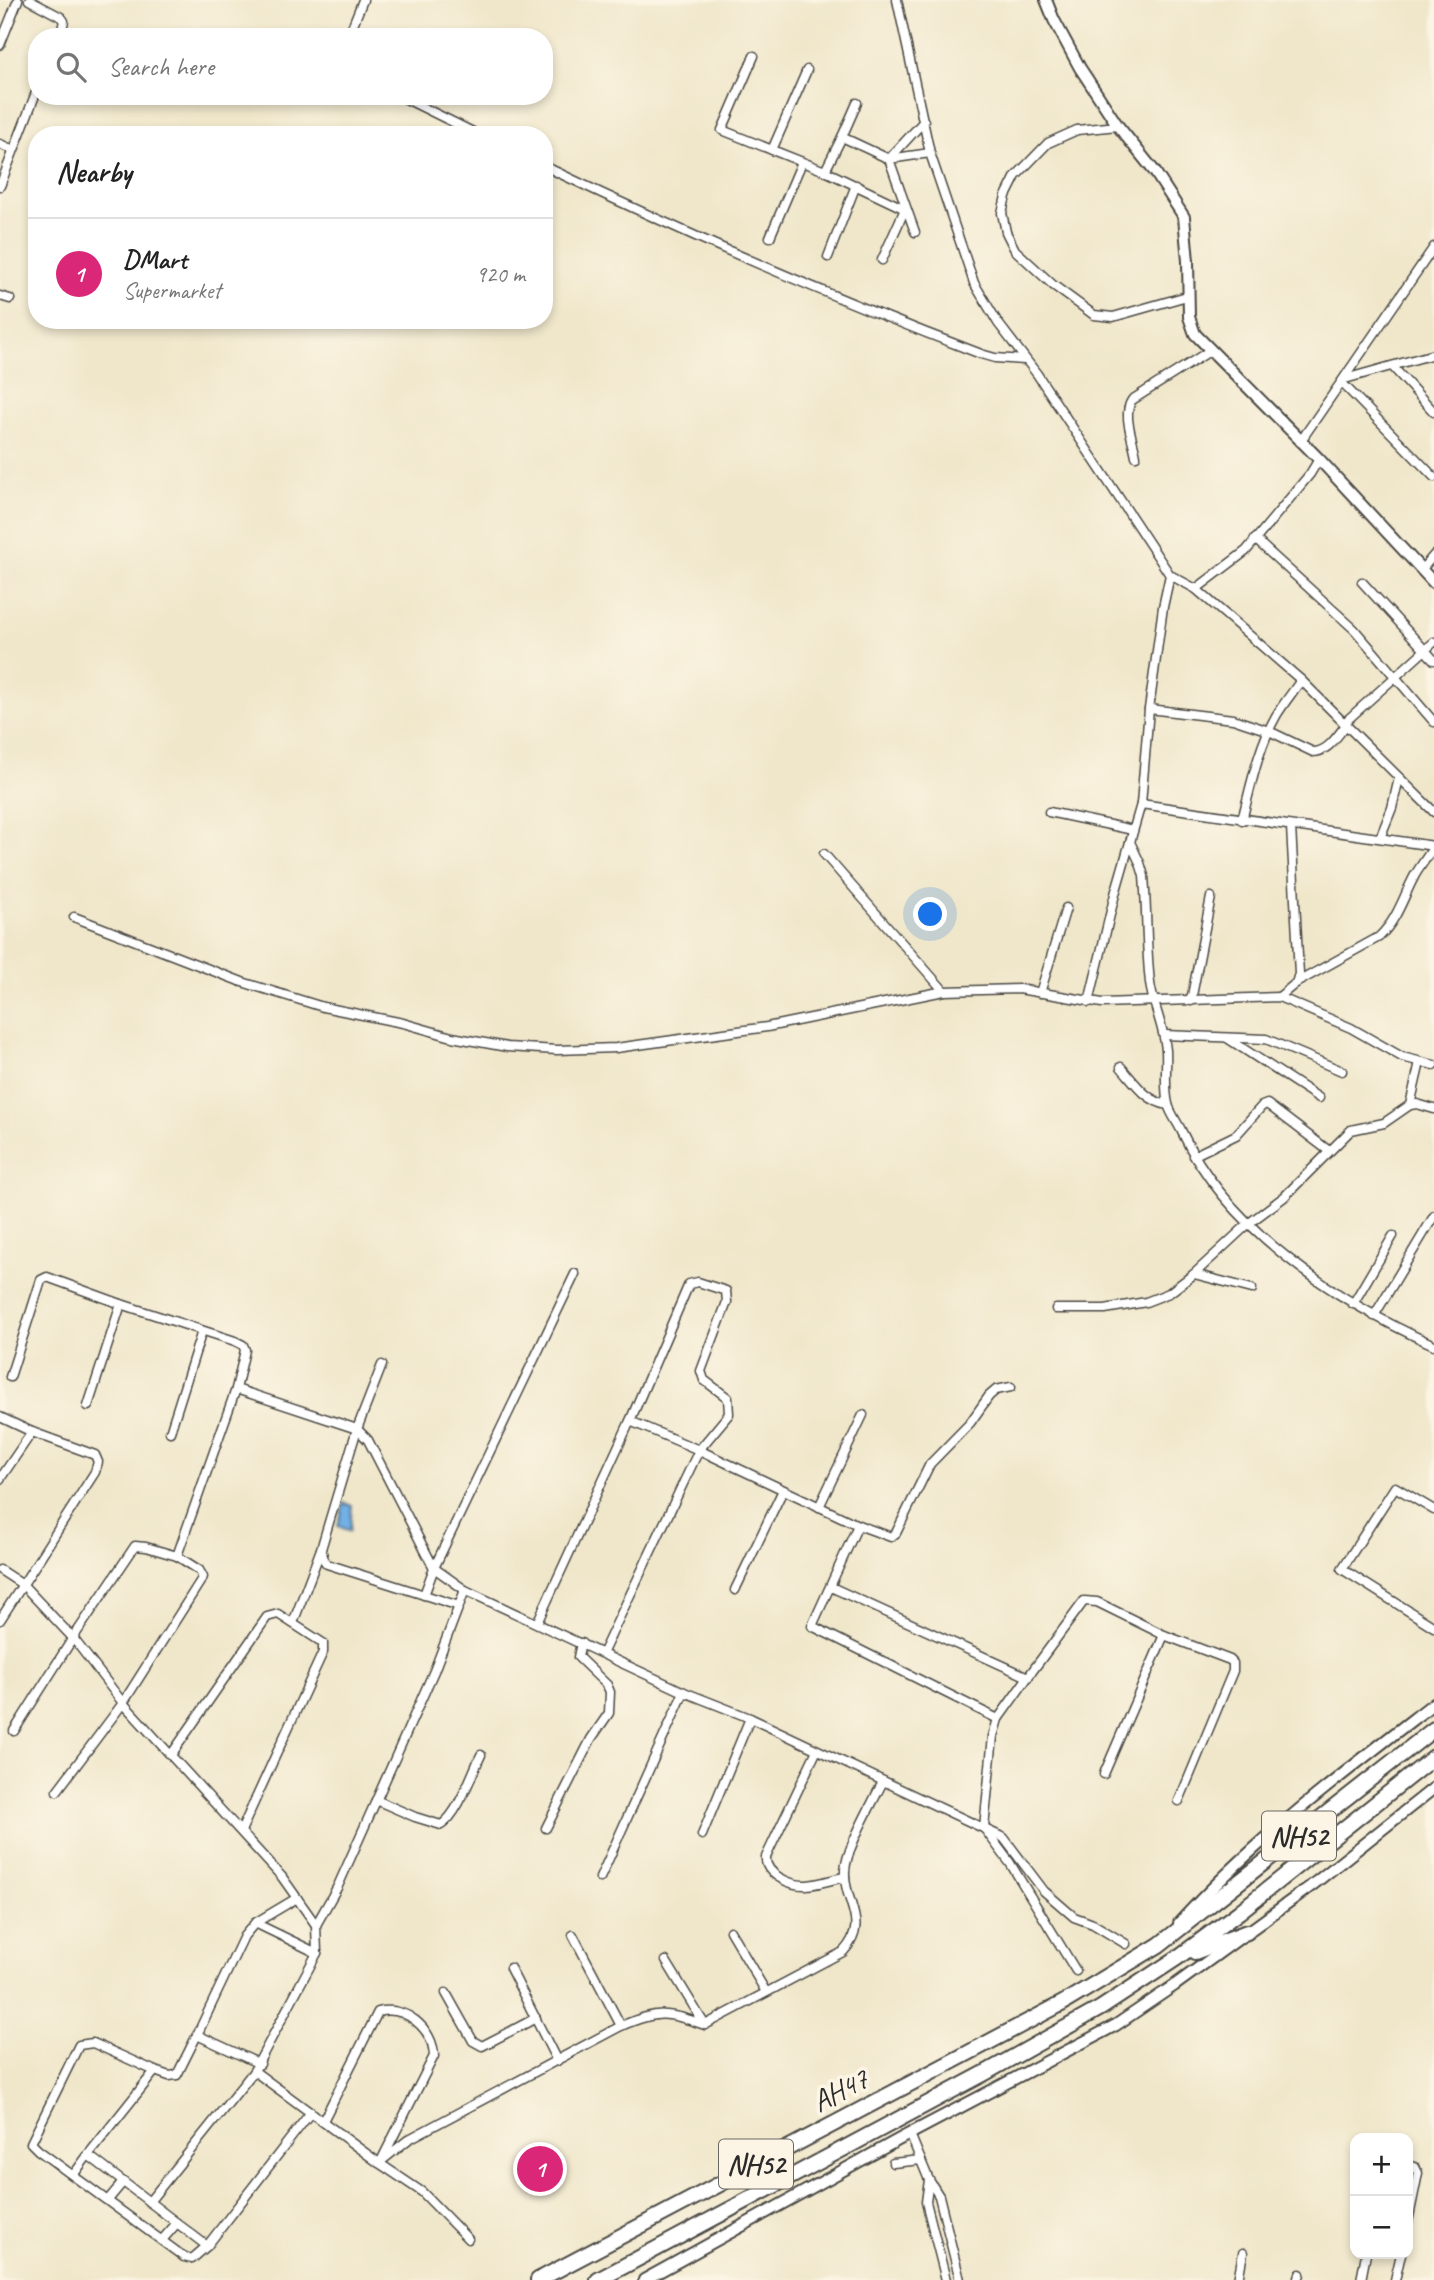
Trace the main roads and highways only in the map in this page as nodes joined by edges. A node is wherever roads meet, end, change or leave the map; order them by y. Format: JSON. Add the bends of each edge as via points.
{"nodes":[{"id":1,"x":1434,"y":1729,"type":"edge"},
{"id":2,"x":1434,"y":1757,"type":"edge"},
{"id":3,"x":1247,"y":1932,"type":"road end"},
{"id":4,"x":1177,"y":1958,"type":"junction"},
{"id":5,"x":538,"y":2280,"type":"edge"},
{"id":6,"x":598,"y":2280,"type":"edge"}],
"edges":[{"from":1,"to":5,"type":"highway","name":"AH47","number":"NH52","via":[[1164,1942],[1063,2003]]},
{"from":2,"to":4,"type":"highway","number":"NH52"},
{"from":3,"to":4,"type":"highway"},
{"from":4,"to":6,"type":"highway","name":"AH47","number":"NH52","via":[[1101,2008],[985,2073]]}]}
